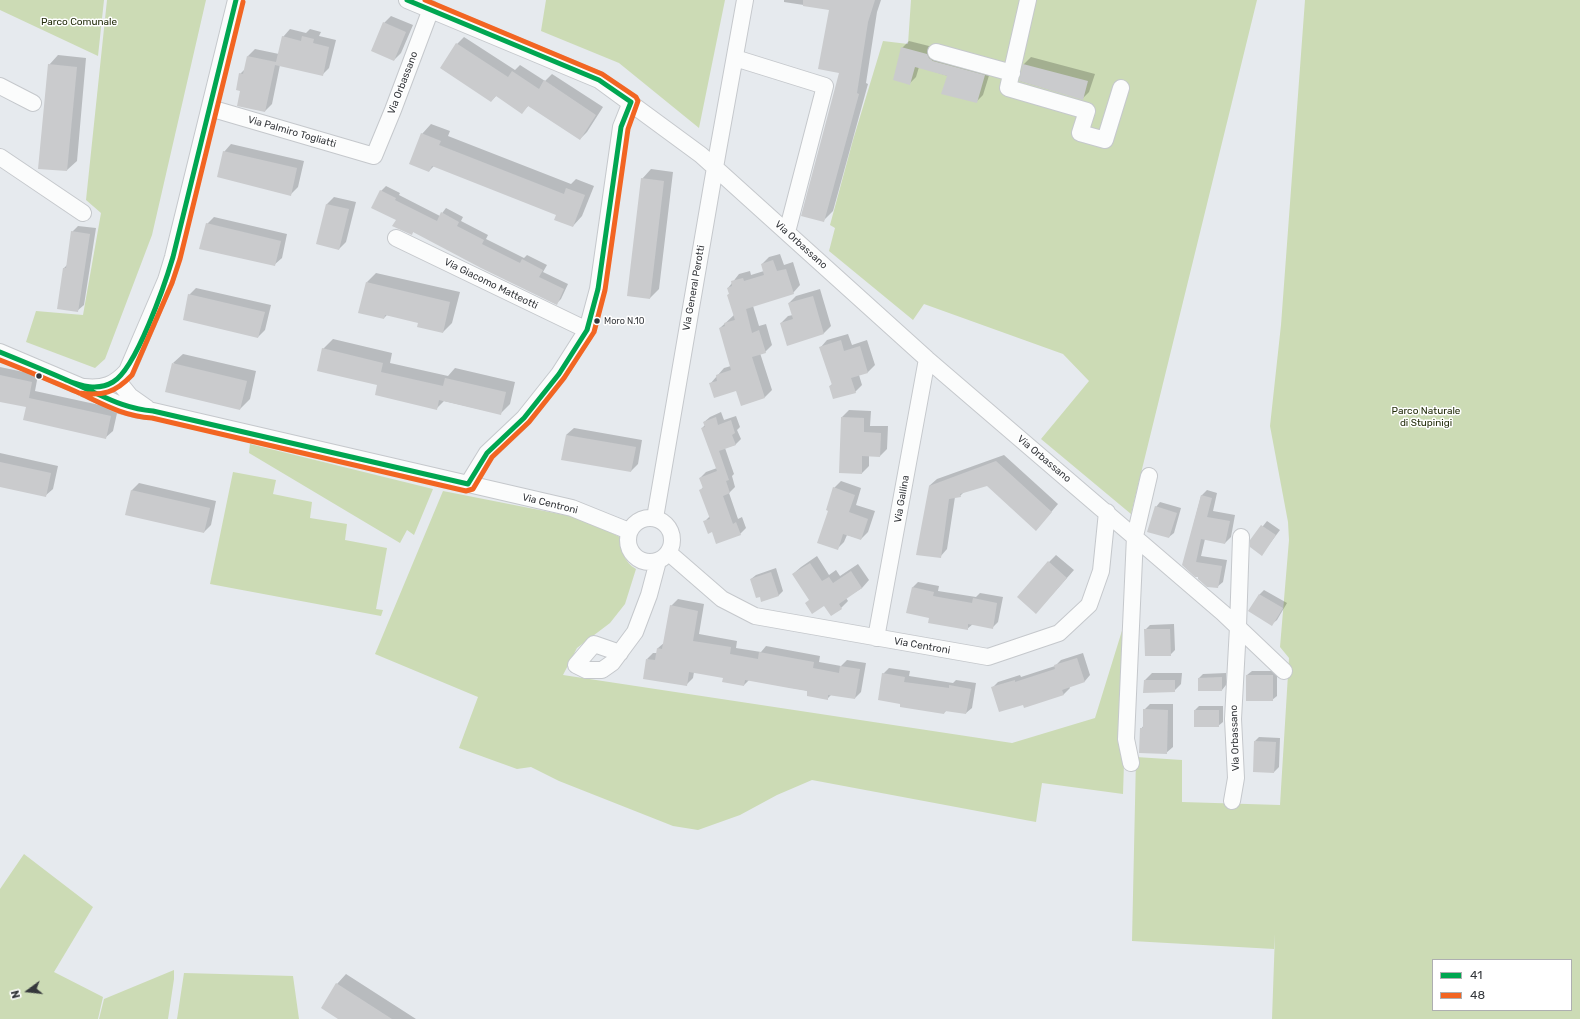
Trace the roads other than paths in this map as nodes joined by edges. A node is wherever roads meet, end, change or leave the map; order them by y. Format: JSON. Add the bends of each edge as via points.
{"nodes":[{"id":1,"x":236,"y":0,"type":"edge"},
{"id":2,"x":407,"y":0,"type":"edge"},
{"id":3,"x":746,"y":0,"type":"edge"},
{"id":4,"x":1028,"y":0,"type":"edge"},
{"id":5,"x":431,"y":9,"type":"junction"},
{"id":6,"x":936,"y":52,"type":"dead end"},
{"id":7,"x":735,"y":58,"type":"junction"},
{"id":8,"x":1012,"y":73,"type":"junction"},
{"id":9,"x":0,"y":86,"type":"edge"},
{"id":10,"x":1121,"y":88,"type":"dead end"},
{"id":11,"x":631,"y":102,"type":"junction"},
{"id":12,"x":33,"y":103,"type":"dead end"},
{"id":13,"x":210,"y":108,"type":"junction"},
{"id":14,"x":374,"y":156,"type":"joint"},
{"id":15,"x":0,"y":157,"type":"edge"},
{"id":16,"x":715,"y":167,"type":"junction"},
{"id":17,"x":83,"y":214,"type":"dead end"},
{"id":18,"x":787,"y":232,"type":"junction"},
{"id":19,"x":396,"y":238,"type":"dead end"},
{"id":20,"x":587,"y":330,"type":"junction"},
{"id":21,"x":0,"y":352,"type":"edge"},
{"id":22,"x":927,"y":359,"type":"junction"},
{"id":23,"x":118,"y":381,"type":"junction"},
{"id":24,"x":80,"y":386,"type":"junction"},
{"id":25,"x":153,"y":411,"type":"junction"},
{"id":26,"x":1149,"y":476,"type":"dead end"},
{"id":27,"x":468,"y":484,"type":"junction"},
{"id":28,"x":1107,"y":512,"type":"junction"},
{"id":29,"x":655,"y":518,"type":"junction"},
{"id":30,"x":629,"y":532,"type":"junction"},
{"id":31,"x":1135,"y":536,"type":"junction"},
{"id":32,"x":1241,"y":537,"type":"dead end"},
{"id":33,"x":663,"y":557,"type":"junction"},
{"id":34,"x":1238,"y":627,"type":"junction"},
{"id":35,"x":876,"y":638,"type":"junction"},
{"id":36,"x":620,"y":653,"type":"dead end"},
{"id":37,"x":1284,"y":671,"type":"dead end"},
{"id":38,"x":1131,"y":762,"type":"dead end"},
{"id":39,"x":1232,"y":801,"type":"dead end"}],
"edges":[{"from":1,"to":13,"type":"street"},
{"from":2,"to":5,"type":"street","name":"Via Orbassano"},
{"from":3,"to":7,"type":"street","name":"Via General Perotti"},
{"from":4,"to":8,"type":"street"},
{"from":5,"to":11,"type":"street","name":"Via Orbassano","via":[[600,80]]},
{"from":5,"to":14,"type":"street","name":"Via Orbassano"},
{"from":6,"to":8,"type":"street"},
{"from":7,"to":16,"type":"street","name":"Via General Perotti"},
{"from":7,"to":18,"type":"street","via":[[825,86]]},
{"from":8,"to":10,"type":"street","via":[[1008,88],[1087,111],[1080,133],[1105,140]]},
{"from":9,"to":12,"type":"street"},
{"from":11,"to":16,"type":"street","name":"Via Orbassano"},
{"from":11,"to":20,"type":"street","via":[[621,127],[598,289]]},
{"from":13,"to":14,"type":"street","name":"Via Palmiro Togliatti"},
{"from":13,"to":23,"type":"street","via":[[166,280],[133,359]]},
{"from":15,"to":17,"type":"street"},
{"from":16,"to":18,"type":"street","name":"Via Orbassano"},
{"from":16,"to":29,"type":"street","name":"Via General Perotti"},
{"from":18,"to":22,"type":"street","name":"Via Orbassano"},
{"from":19,"to":20,"type":"street","name":"Via Giacomo Matteotti"},
{"from":20,"to":27,"type":"street","via":[[559,374],[524,418],[487,453]]},
{"from":21,"to":24,"type":"street"},
{"from":22,"to":28,"type":"street","name":"Via Orbassano"},
{"from":22,"to":35,"type":"street","name":"Via Gallina"},
{"from":23,"to":24,"type":"street","via":[[95,388]]},
{"from":23,"to":25,"type":"street","via":[[130,396],[143,407]]},
{"from":24,"to":25,"type":"street","via":[[120,405]]},
{"from":25,"to":27,"type":"street","name":"Via Centroni"},
{"from":26,"to":31,"type":"street"},
{"from":27,"to":30,"type":"street","name":"Via Centroni","via":[[572,508]]},
{"from":28,"to":31,"type":"street","name":"Via Orbassano"},
{"from":28,"to":35,"type":"street","name":"Via Centroni","via":[[1101,571],[1089,605],[1059,633],[988,657]]},
{"from":29,"to":30,"type":"street","via":[[641,519],[633,524]]},
{"from":29,"to":33,"type":"street","via":[[668,527],[672,536],[672,544]]},
{"from":30,"to":33,"type":"street","via":[[628,546],[638,560],[645,562]]},
{"from":31,"to":34,"type":"street","name":"Via Orbassano"},
{"from":31,"to":38,"type":"street","via":[[1126,738]]},
{"from":32,"to":34,"type":"street","name":"Via Orbassano"},
{"from":33,"to":35,"type":"street","name":"Via Centroni","via":[[722,599],[756,616]]},
{"from":33,"to":36,"type":"street","via":[[635,632]]},
{"from":34,"to":37,"type":"street","name":"Via Orbassano"},
{"from":34,"to":39,"type":"street","name":"Via Orbassano","via":[[1233,719],[1236,778]]}]}
